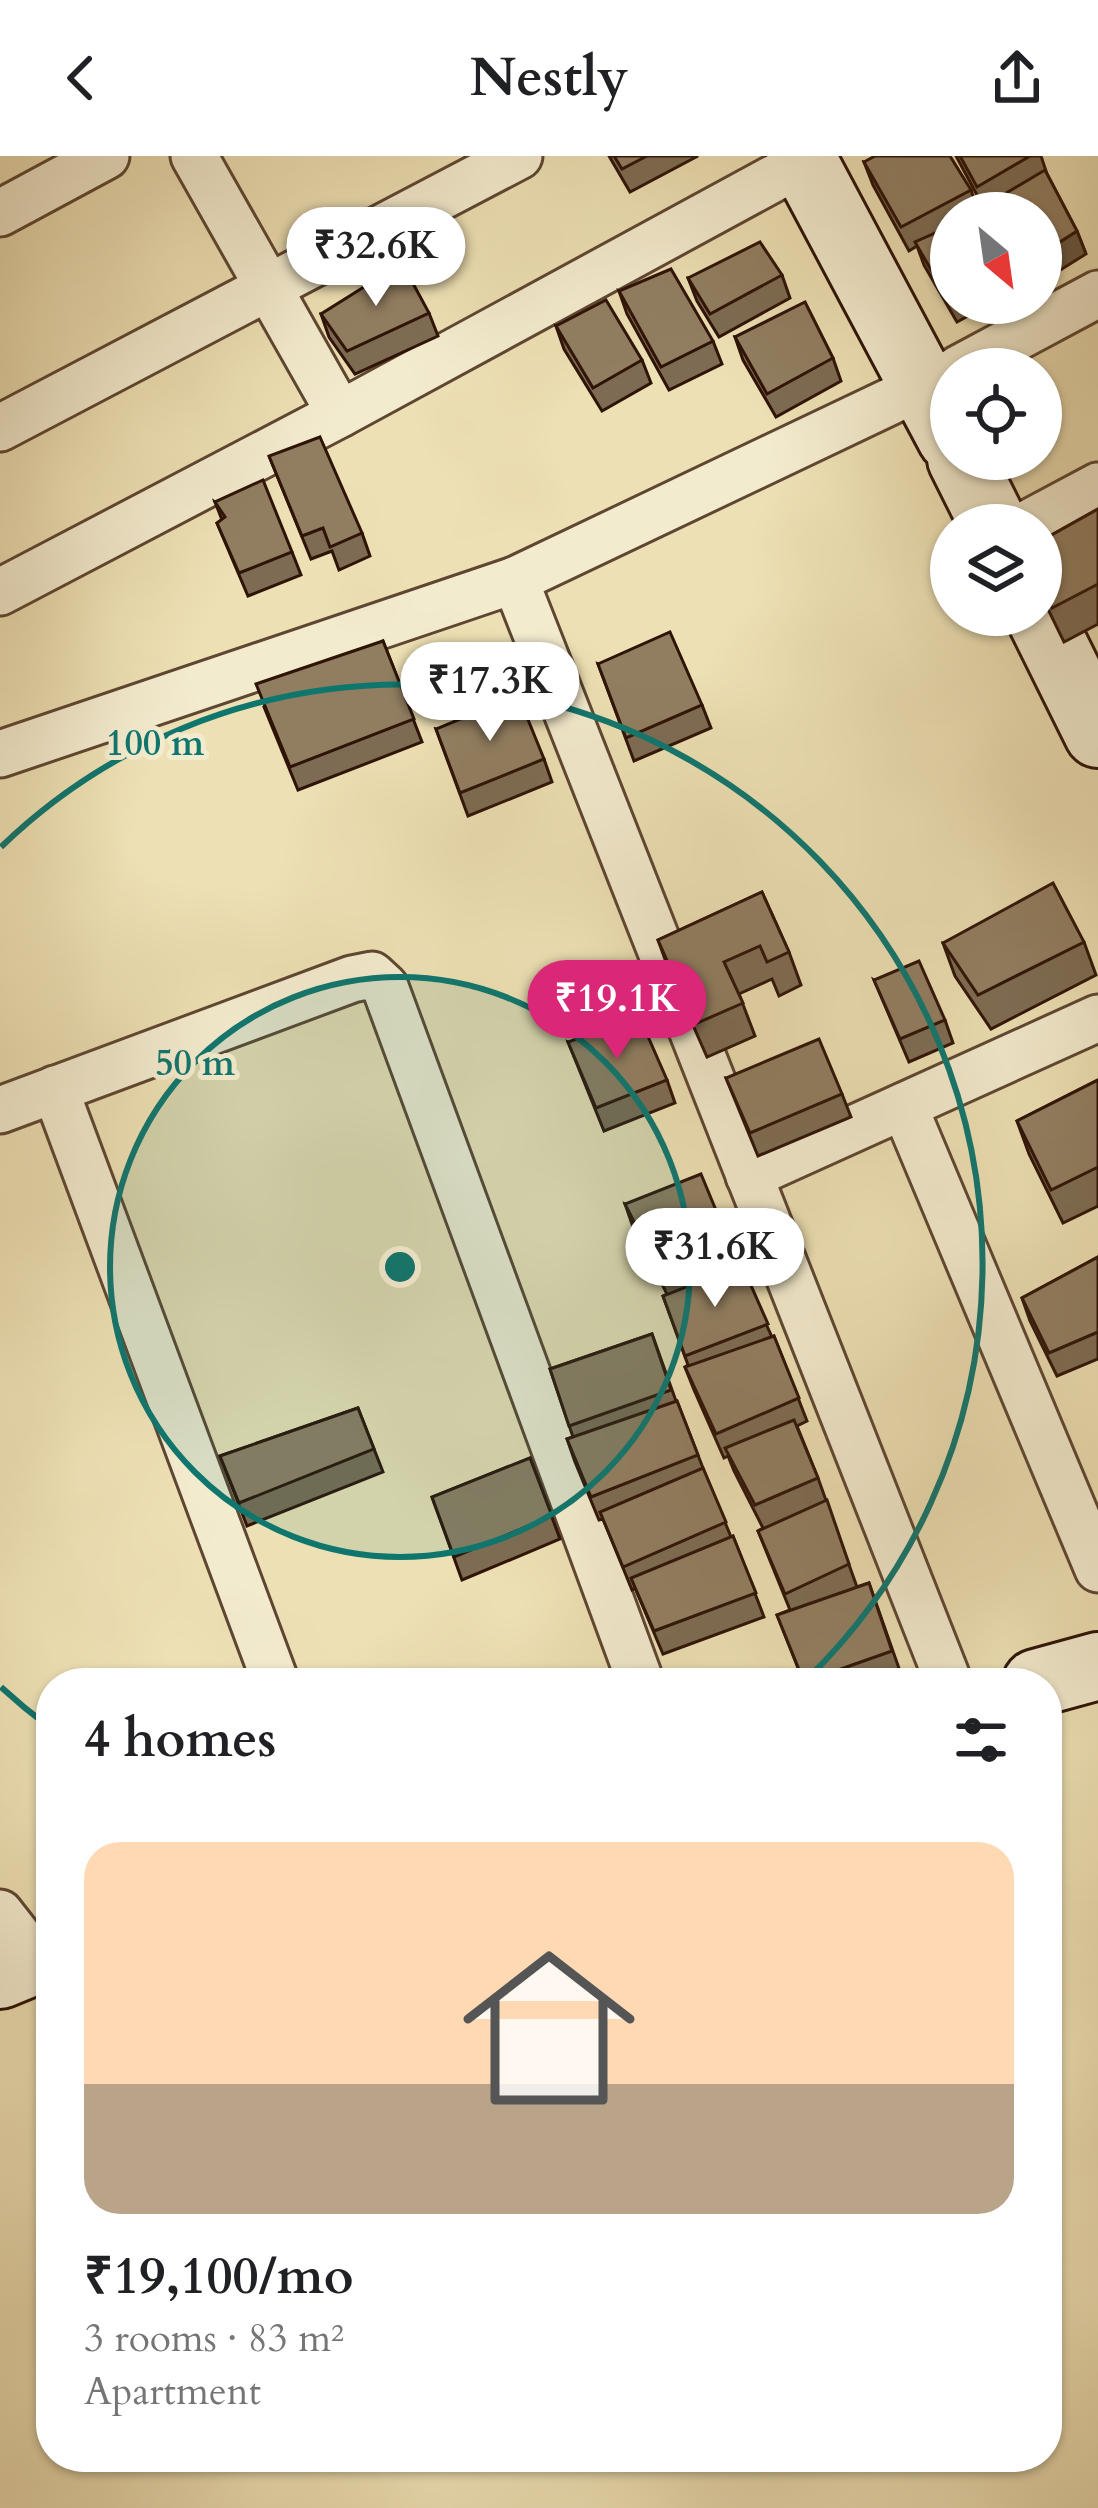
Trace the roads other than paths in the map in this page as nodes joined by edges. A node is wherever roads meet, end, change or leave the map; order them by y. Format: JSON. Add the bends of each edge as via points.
{"nodes":[{"id":1,"x":106,"y":156,"type":"edge"},
{"id":2,"x":194,"y":156,"type":"edge"},
{"id":3,"x":519,"y":156,"type":"edge"},
{"id":4,"x":807,"y":158,"type":"edge"},
{"id":5,"x":0,"y":213,"type":"edge"},
{"id":6,"x":268,"y":288,"type":"junction"},
{"id":7,"x":1098,"y":294,"type":"edge"},
{"id":8,"x":1014,"y":348,"type":"edge"},
{"id":9,"x":930,"y":365,"type":"edge"},
{"id":10,"x":930,"y":399,"type":"edge"},
{"id":11,"x":340,"y":414,"type":"junction"},
{"id":12,"x":0,"y":428,"type":"edge"},
{"id":13,"x":1098,"y":486,"type":"edge"},
{"id":14,"x":1062,"y":505,"type":"edge"},
{"id":15,"x":514,"y":580,"type":"junction"},
{"id":16,"x":0,"y":592,"type":"edge"},
{"id":17,"x":1050,"y":636,"type":"edge"},
{"id":18,"x":1097,"y":731,"type":"edge"},
{"id":19,"x":0,"y":754,"type":"edge"},
{"id":20,"x":1098,"y":1018,"type":"edge"},
{"id":21,"x":55,"y":1089,"type":"junction"},
{"id":22,"x":904,"y":1106,"type":"junction"},
{"id":23,"x":0,"y":1110,"type":"edge"},
{"id":24,"x":749,"y":1176,"type":"junction"},
{"id":25,"x":1098,"y":1569,"type":"edge"},
{"id":26,"x":1098,"y":1666,"type":"edge"},
{"id":27,"x":270,"y":1668,"type":"edge"},
{"id":28,"x":635,"y":1668,"type":"edge"},
{"id":29,"x":943,"y":1668,"type":"edge"},
{"id":30,"x":1062,"y":1676,"type":"edge"}],
"edges":[{"from":1,"to":5,"type":"street"},
{"from":2,"to":6,"type":"street"},
{"from":3,"to":6,"type":"street"},
{"from":4,"to":9,"type":"street"},
{"from":4,"to":11,"type":"street"},
{"from":6,"to":11,"type":"street"},
{"from":6,"to":12,"type":"street"},
{"from":7,"to":8,"type":"street"},
{"from":10,"to":15,"type":"street"},
{"from":11,"to":16,"type":"street"},
{"from":13,"to":14,"type":"street"},
{"from":15,"to":19,"type":"street"},
{"from":15,"to":24,"type":"street"},
{"from":17,"to":18,"type":"street"},
{"from":20,"to":22,"type":"street"},
{"from":21,"to":23,"type":"street"},
{"from":21,"to":27,"type":"street"},
{"from":21,"to":28,"type":"street","via":[[352,979],[372,975],[385,987]]},
{"from":22,"to":24,"type":"street"},
{"from":22,"to":25,"type":"street"},
{"from":24,"to":29,"type":"street"},
{"from":26,"to":30,"type":"street"}]}
